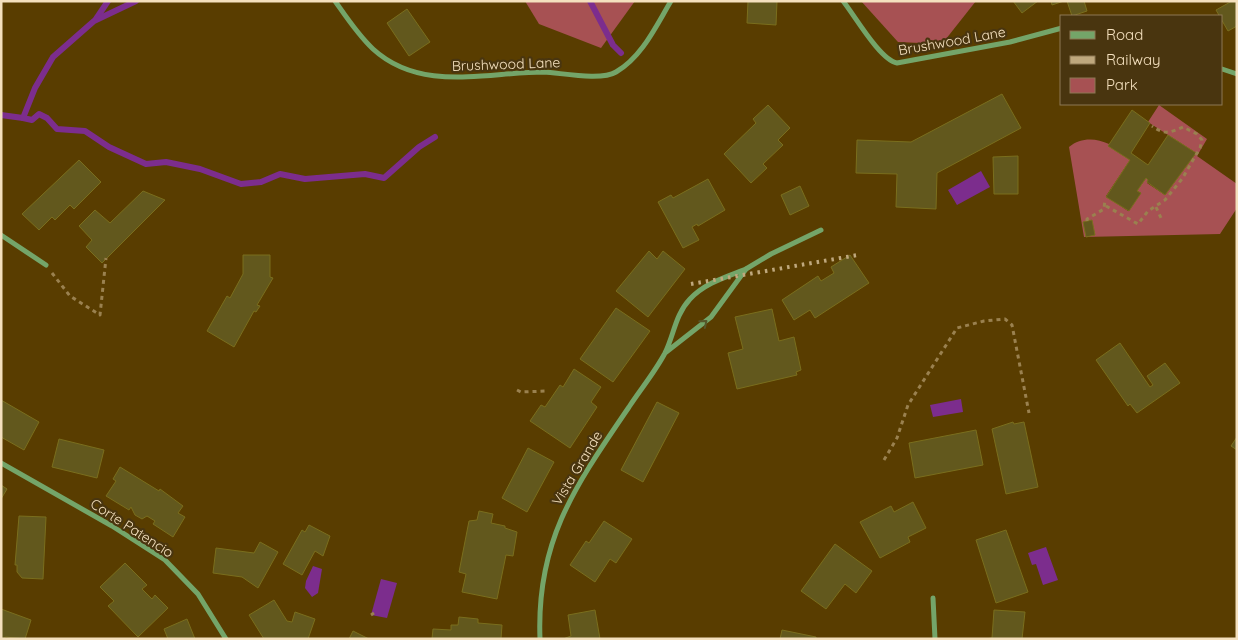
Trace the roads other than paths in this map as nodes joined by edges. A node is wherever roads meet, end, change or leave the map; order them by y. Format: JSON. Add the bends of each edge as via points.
{"nodes":[{"id":1,"x":336,"y":1,"type":"edge"},
{"id":2,"x":671,"y":1,"type":"edge"},
{"id":3,"x":843,"y":1,"type":"edge"},
{"id":4,"x":1060,"y":29,"type":"edge"},
{"id":5,"x":1223,"y":69,"type":"edge"},
{"id":6,"x":1237,"y":74,"type":"edge"},
{"id":7,"x":821,"y":230,"type":"dead end"},
{"id":8,"x":1,"y":235,"type":"edge"},
{"id":9,"x":46,"y":265,"type":"road end"},
{"id":10,"x":746,"y":269,"type":"junction"},
{"id":11,"x":665,"y":353,"type":"junction"},
{"id":12,"x":1,"y":463,"type":"edge"},
{"id":13,"x":932,"y":598,"type":"dead end"},
{"id":14,"x":226,"y":639,"type":"edge"},
{"id":15,"x":540,"y":639,"type":"edge"},
{"id":16,"x":935,"y":639,"type":"edge"}],
"edges":[{"from":1,"to":2,"type":"street","name":"Brushwood Lane","via":[[374,50],[408,70],[442,77],[614,73],[640,50]]},
{"from":3,"to":4,"type":"street","name":"Brushwood Lane","via":[[876,46],[891,62],[897,63],[1010,42]]},
{"from":5,"to":6,"type":"street"},
{"from":7,"to":10,"type":"street","name":"Vista Grande"},
{"from":8,"to":9,"type":"street"},
{"from":11,"to":10,"type":"street","name":"Vista Grande","one_way":true,"via":[[711,317]]},
{"from":10,"to":11,"type":"street","name":"Vista Grande","via":[[706,286],[690,299],[679,315]]},
{"from":11,"to":15,"type":"street","name":"Vista Grande","via":[[584,473],[561,516],[542,582]]},
{"from":12,"to":14,"type":"street","name":"Corte Patencio","via":[[165,560],[198,594]]},
{"from":13,"to":16,"type":"street"}]}
